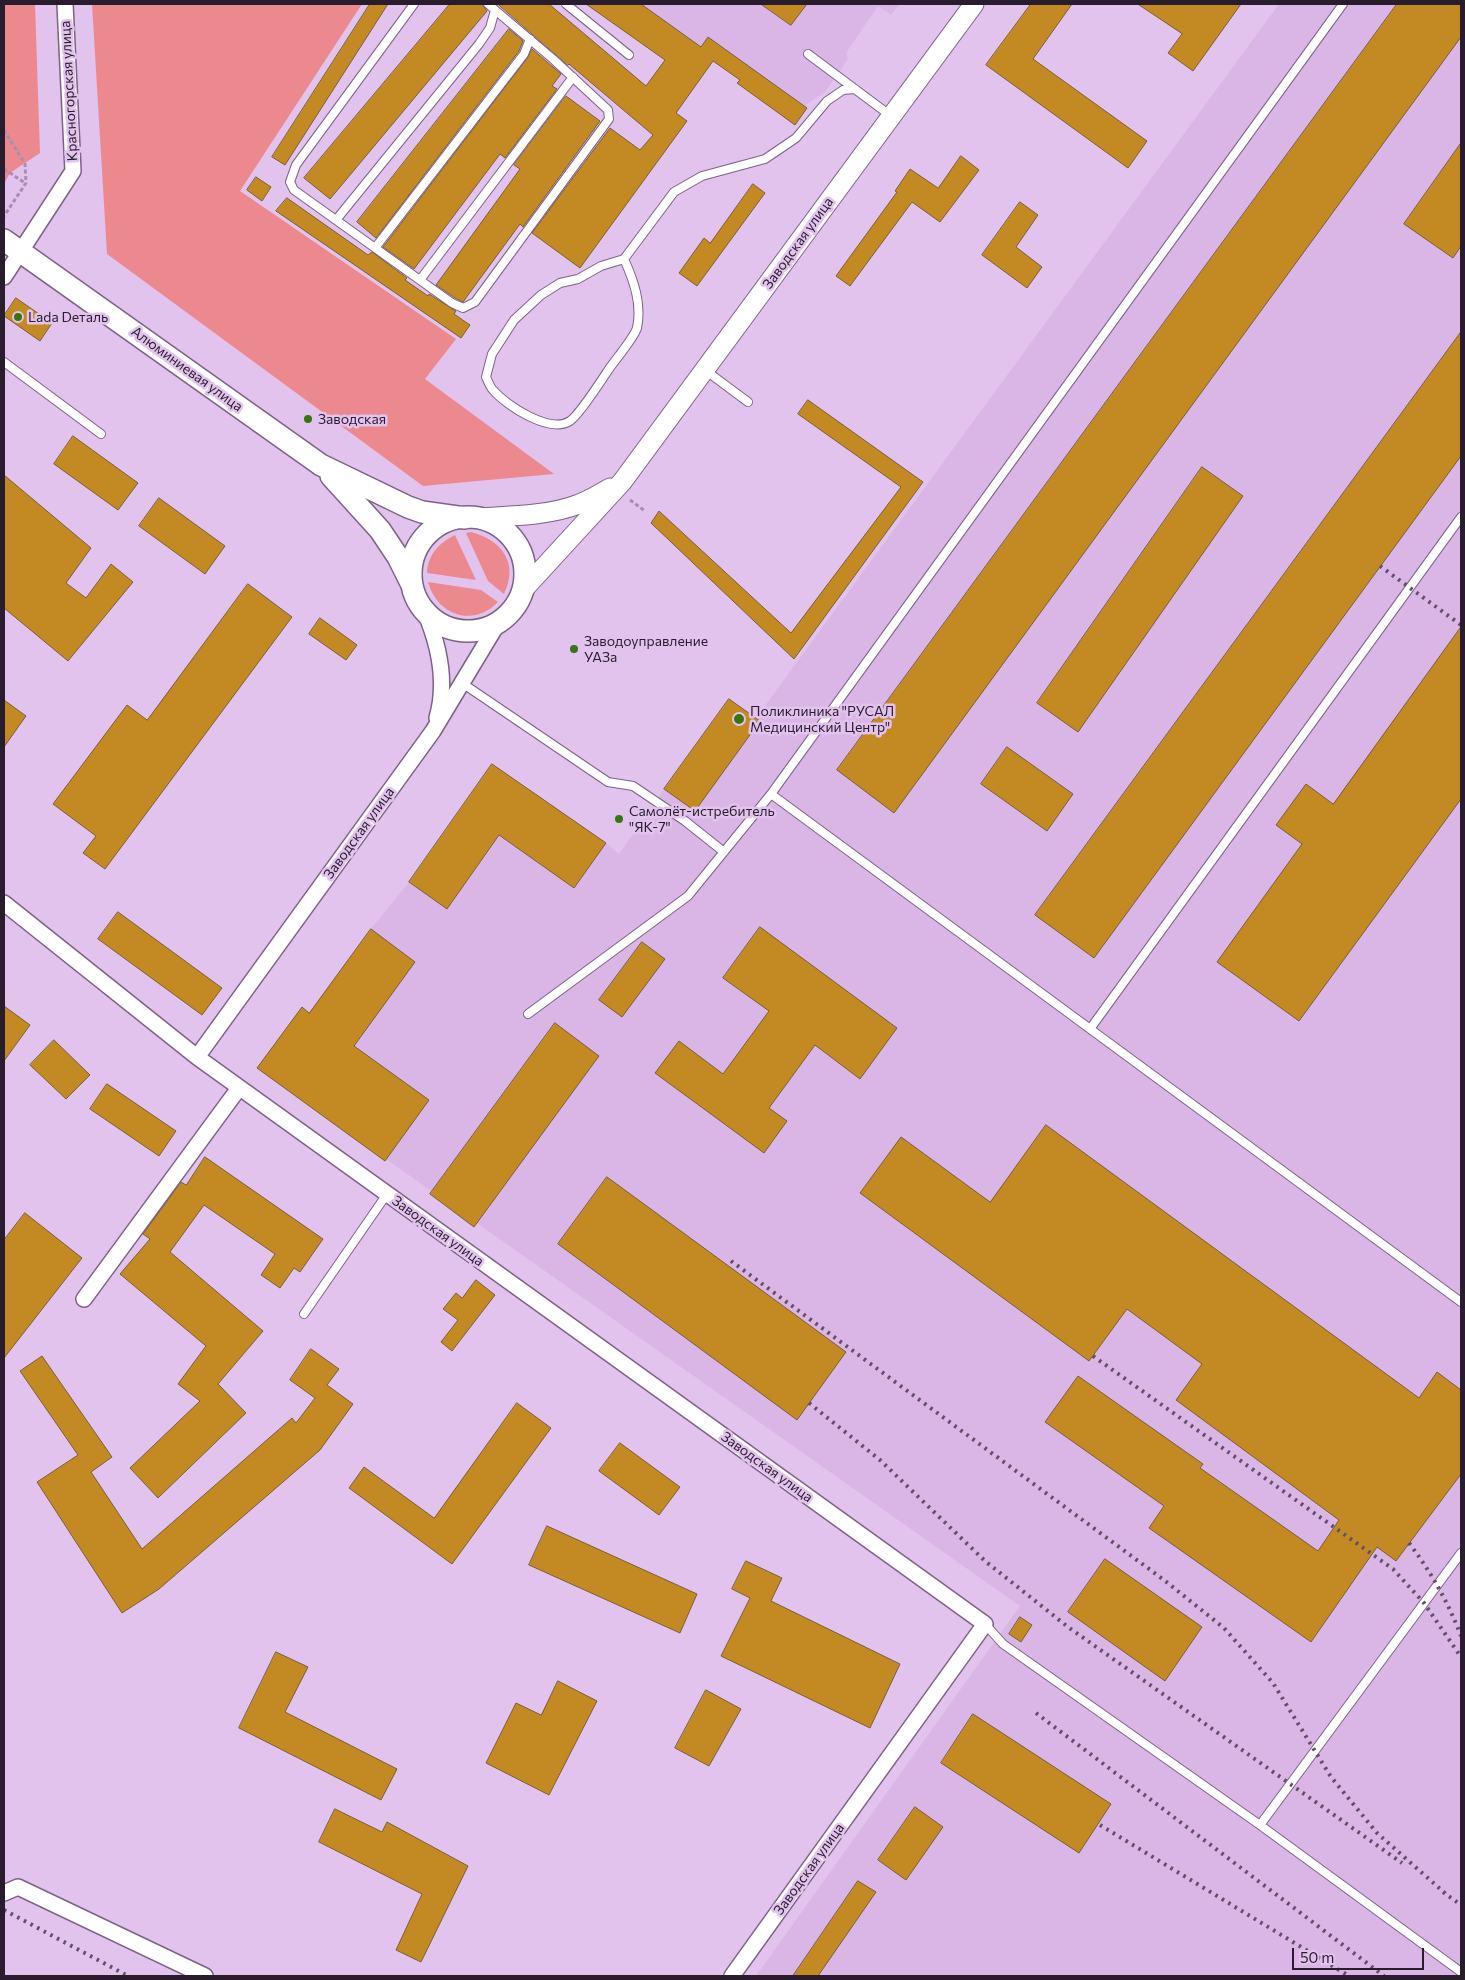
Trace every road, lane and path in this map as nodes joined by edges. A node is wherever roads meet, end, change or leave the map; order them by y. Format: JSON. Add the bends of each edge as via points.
{"nodes":[{"id":1,"x":65,"y":4,"type":"edge"},
{"id":2,"x":414,"y":4,"type":"edge"},
{"id":3,"x":488,"y":4,"type":"edge"},
{"id":4,"x":566,"y":4,"type":"edge"},
{"id":5,"x":974,"y":4,"type":"edge"},
{"id":6,"x":1342,"y":4,"type":"edge"},
{"id":7,"x":495,"y":10,"type":"junction"},
{"id":8,"x":530,"y":39,"type":"junction"},
{"id":9,"x":808,"y":54,"type":"dead end"},
{"id":10,"x":629,"y":55,"type":"dead end"},
{"id":11,"x":573,"y":77,"type":"junction"},
{"id":12,"x":855,"y":89,"type":"junction"},
{"id":13,"x":891,"y":116,"type":"junction"},
{"id":14,"x":4,"y":130,"type":"edge"},
{"id":15,"x":4,"y":169,"type":"edge"},
{"id":16,"x":26,"y":183,"type":"junction"},
{"id":17,"x":4,"y":216,"type":"edge"},
{"id":18,"x":336,"y":220,"type":"junction"},
{"id":19,"x":4,"y":240,"type":"edge"},
{"id":20,"x":375,"y":248,"type":"junction"},
{"id":21,"x":21,"y":252,"type":"junction"},
{"id":22,"x":624,"y":259,"type":"junction"},
{"id":23,"x":4,"y":277,"type":"edge"},
{"id":24,"x":420,"y":280,"type":"junction"},
{"id":25,"x":4,"y":362,"type":"edge"},
{"id":26,"x":705,"y":370,"type":"junction"},
{"id":27,"x":748,"y":402,"type":"dead end"},
{"id":28,"x":101,"y":434,"type":"dead end"},
{"id":29,"x":321,"y":465,"type":"junction"},
{"id":30,"x":622,"y":482,"type":"junction"},
{"id":31,"x":1461,"y":517,"type":"edge"},
{"id":32,"x":470,"y":518,"type":"junction"},
{"id":33,"x":412,"y":586,"type":"junction"},
{"id":34,"x":523,"y":590,"type":"junction"},
{"id":35,"x":425,"y":612,"type":"junction"},
{"id":36,"x":498,"y":623,"type":"junction"},
{"id":37,"x":462,"y":683,"type":"junction"},
{"id":38,"x":434,"y":729,"type":"junction"},
{"id":39,"x":771,"y":794,"type":"junction"},
{"id":40,"x":724,"y":852,"type":"junction"},
{"id":41,"x":4,"y":903,"type":"edge"},
{"id":42,"x":528,"y":1014,"type":"dead end"},
{"id":43,"x":1090,"y":1029,"type":"junction"},
{"id":44,"x":197,"y":1057,"type":"junction"},
{"id":45,"x":239,"y":1088,"type":"junction"},
{"id":46,"x":388,"y":1194,"type":"junction"},
{"id":47,"x":84,"y":1299,"type":"dead end"},
{"id":48,"x":1461,"y":1302,"type":"edge"},
{"id":49,"x":304,"y":1314,"type":"dead end"},
{"id":50,"x":1461,"y":1553,"type":"edge"},
{"id":51,"x":985,"y":1624,"type":"junction"},
{"id":52,"x":1260,"y":1825,"type":"junction"},
{"id":53,"x":4,"y":1893,"type":"edge"},
{"id":54,"x":1461,"y":1972,"type":"edge"},
{"id":55,"x":205,"y":1976,"type":"edge"},
{"id":56,"x":732,"y":1976,"type":"edge"}],
"edges":[{"from":1,"to":21,"type":"street","name":"Красногорская улица","via":[[73,171]]},
{"from":2,"to":18,"type":"lane","via":[[296,166],[290,182],[294,190]]},
{"from":3,"to":7,"type":"lane"},
{"from":4,"to":10,"type":"lane"},
{"from":5,"to":13,"type":"street","name":"Заводская улица"},
{"from":6,"to":39,"type":"lane"},
{"from":7,"to":8,"type":"lane"},
{"from":7,"to":18,"type":"lane","via":[[490,28],[479,44]]},
{"from":8,"to":11,"type":"lane"},
{"from":8,"to":20,"type":"lane","via":[[524,54]]},
{"from":9,"to":12,"type":"lane"},
{"from":11,"to":24,"type":"lane"},
{"from":11,"to":24,"type":"lane","via":[[608,110],[609,119],[475,302],[463,308]]},
{"from":12,"to":13,"type":"lane"},
{"from":12,"to":22,"type":"lane","via":[[843,90],[827,101],[796,138],[765,159],[702,176],[674,192]]},
{"from":13,"to":26,"type":"street","name":"Заводская улица"},
{"from":14,"to":16,"type":"path","via":[[25,164]]},
{"from":15,"to":16,"type":"path"},
{"from":16,"to":17,"type":"path"},
{"from":18,"to":20,"type":"lane"},
{"from":19,"to":21,"type":"main road","name":"Алюминиевая улица"},
{"from":20,"to":24,"type":"lane"},
{"from":21,"to":23,"type":"street","name":"Красногорская улица"},
{"from":21,"to":29,"type":"main road","name":"Алюминиевая улица"},
{"from":22,"to":22,"type":"lane","via":[[639,305],[636,330],[570,420],[557,425],[534,419],[493,390],[486,377],[492,354],[514,320],[541,295],[560,283]]},
{"from":25,"to":28,"type":"lane"},
{"from":26,"to":27,"type":"lane"},
{"from":26,"to":30,"type":"street","name":"Заводская улица"},
{"from":29,"to":32,"type":"main road","via":[[422,512]]},
{"from":29,"to":33,"type":"main road","via":[[380,530]]},
{"from":30,"to":32,"type":"street","via":[[578,505],[537,513]]},
{"from":30,"to":34,"type":"street","name":"Заводская улица"},
{"from":31,"to":43,"type":"lane"},
{"from":32,"to":33,"type":"main road","via":[[453,520],[428,534],[414,557]]},
{"from":32,"to":34,"type":"main road","via":[[498,526],[519,547],[524,561]]},
{"from":33,"to":35,"type":"main road"},
{"from":34,"to":36,"type":"main road"},
{"from":35,"to":36,"type":"main road","via":[[435,622],[467,632],[483,630]]},
{"from":35,"to":38,"type":"street","via":[[435,636],[440,671],[441,694]]},
{"from":36,"to":37,"type":"street","name":"Заводская улица"},
{"from":37,"to":38,"type":"street","name":"Заводская улица"},
{"from":37,"to":40,"type":"lane","via":[[608,782],[634,786]]},
{"from":38,"to":44,"type":"street","name":"Заводская улица"},
{"from":39,"to":40,"type":"lane"},
{"from":39,"to":43,"type":"lane"},
{"from":40,"to":42,"type":"lane","via":[[688,896]]},
{"from":41,"to":44,"type":"street","name":"Заводская улица"},
{"from":43,"to":48,"type":"lane"},
{"from":44,"to":45,"type":"street","name":"Заводская улица"},
{"from":45,"to":46,"type":"street","name":"Заводская улица"},
{"from":45,"to":47,"type":"street"},
{"from":46,"to":49,"type":"lane"},
{"from":46,"to":51,"type":"street","name":"Заводская улица"},
{"from":50,"to":52,"type":"lane"},
{"from":51,"to":52,"type":"lane","via":[[1003,1644]]},
{"from":51,"to":56,"type":"street","name":"Заводская улица"},
{"from":52,"to":54,"type":"lane"},
{"from":53,"to":55,"type":"street","via":[[18,1887]]}]}
